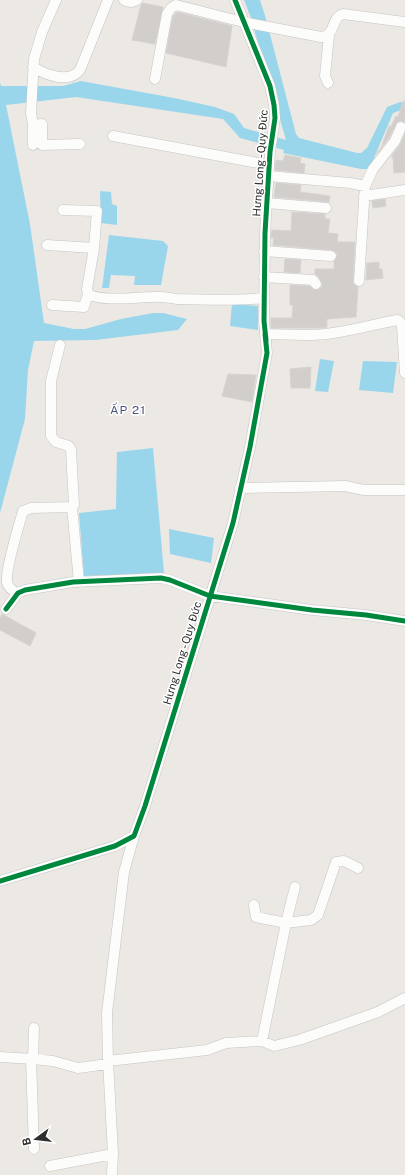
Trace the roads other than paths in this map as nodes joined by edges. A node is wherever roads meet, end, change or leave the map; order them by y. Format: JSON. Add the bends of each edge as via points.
{"nodes":[{"id":1,"x":56,"y":0,"type":"edge"},
{"id":2,"x":108,"y":0,"type":"edge"},
{"id":3,"x":124,"y":0,"type":"edge"},
{"id":4,"x":137,"y":0,"type":"edge"},
{"id":5,"x":234,"y":0,"type":"edge"},
{"id":6,"x":243,"y":22,"type":"junction"},
{"id":7,"x":405,"y":22,"type":"edge"},
{"id":8,"x":328,"y":35,"type":"junction"},
{"id":9,"x":33,"y":67,"type":"junction"},
{"id":10,"x":155,"y":79,"type":"dead end"},
{"id":11,"x":328,"y":83,"type":"dead end"},
{"id":12,"x":33,"y":125,"type":"junction"},
{"id":13,"x":401,"y":127,"type":"dead end"},
{"id":14,"x":113,"y":136,"type":"dead end"},
{"id":15,"x":80,"y":144,"type":"dead end"},
{"id":16,"x":33,"y":146,"type":"dead end"},
{"id":17,"x":269,"y":165,"type":"junction"},
{"id":18,"x":268,"y":176,"type":"junction"},
{"id":19,"x":405,"y":190,"type":"edge"},
{"id":20,"x":364,"y":191,"type":"junction"},
{"id":21,"x":267,"y":203,"type":"junction"},
{"id":22,"x":326,"y":208,"type":"dead end"},
{"id":23,"x":63,"y":210,"type":"dead end"},
{"id":24,"x":47,"y":245,"type":"dead end"},
{"id":25,"x":94,"y":248,"type":"junction"},
{"id":26,"x":264,"y":251,"type":"junction"},
{"id":27,"x":331,"y":256,"type":"dead end"},
{"id":28,"x":264,"y":277,"type":"junction"},
{"id":29,"x":360,"y":281,"type":"dead end"},
{"id":30,"x":316,"y":284,"type":"dead end"},
{"id":31,"x":88,"y":294,"type":"junction"},
{"id":32,"x":264,"y":298,"type":"junction"},
{"id":33,"x":52,"y":305,"type":"dead end"},
{"id":34,"x":265,"y":338,"type":"junction"},
{"id":35,"x":60,"y":344,"type":"dead end"},
{"id":36,"x":405,"y":373,"type":"edge"},
{"id":37,"x":240,"y":488,"type":"junction"},
{"id":38,"x":405,"y":490,"type":"edge"},
{"id":39,"x":72,"y":507,"type":"junction"},
{"id":40,"x":79,"y":582,"type":"junction"},
{"id":41,"x":18,"y":593,"type":"junction"},
{"id":42,"x":210,"y":596,"type":"junction"},
{"id":43,"x":6,"y":609,"type":"dead end"},
{"id":44,"x":405,"y":621,"type":"edge"},
{"id":45,"x":134,"y":836,"type":"junction"},
{"id":46,"x":358,"y":868,"type":"dead end"},
{"id":47,"x":0,"y":881,"type":"edge"},
{"id":48,"x":295,"y":887,"type":"dead end"},
{"id":49,"x":254,"y":905,"type":"dead end"},
{"id":50,"x":286,"y":923,"type":"junction"},
{"id":51,"x":405,"y":998,"type":"edge"},
{"id":52,"x":34,"y":1028,"type":"dead end"},
{"id":53,"x":262,"y":1041,"type":"junction"},
{"id":54,"x":0,"y":1058,"type":"edge"},
{"id":55,"x":32,"y":1059,"type":"junction"},
{"id":56,"x":108,"y":1062,"type":"junction"},
{"id":57,"x":34,"y":1149,"type":"dead end"},
{"id":58,"x":113,"y":1154,"type":"junction"},
{"id":59,"x":50,"y":1166,"type":"dead end"},
{"id":60,"x":112,"y":1175,"type":"edge"}],
"edges":[{"from":1,"to":9,"type":"street","via":[[42,32]]},
{"from":2,"to":9,"type":"street","via":[[78,73],[68,77],[51,76]]},
{"from":3,"to":4,"type":"street"},
{"from":5,"to":6,"type":"street","name":"Hưng Long - Quy Đức"},
{"from":6,"to":8,"type":"street","via":[[321,37]]},
{"from":6,"to":10,"type":"street","via":[[176,5],[171,8],[167,14]]},
{"from":6,"to":17,"type":"street","name":"Hưng Long - Quy Đức","via":[[270,86],[274,105],[275,118]]},
{"from":7,"to":8,"type":"street","via":[[343,14],[336,19]]},
{"from":8,"to":11,"type":"street","via":[[325,76]]},
{"from":9,"to":12,"type":"street"},
{"from":12,"to":15,"type":"street","via":[[42,124],[42,145]]},
{"from":12,"to":16,"type":"street"},
{"from":13,"to":20,"type":"street","via":[[395,141],[373,169]]},
{"from":14,"to":17,"type":"street"},
{"from":17,"to":18,"type":"street","name":"Hưng Long - Quy Đức"},
{"from":18,"to":20,"type":"street","via":[[350,183]]},
{"from":18,"to":21,"type":"street","name":"Hưng Long - Quy Đức"},
{"from":19,"to":20,"type":"street"},
{"from":20,"to":29,"type":"street"},
{"from":21,"to":22,"type":"street"},
{"from":21,"to":26,"type":"street","name":"Hưng Long - Quy Đức"},
{"from":23,"to":25,"type":"street","via":[[97,211]]},
{"from":24,"to":25,"type":"street"},
{"from":25,"to":31,"type":"street"},
{"from":26,"to":27,"type":"street"},
{"from":26,"to":28,"type":"street","name":"Hưng Long - Quy Đức"},
{"from":28,"to":30,"type":"street","via":[[313,280]]},
{"from":28,"to":32,"type":"street","name":"Hưng Long - Quy Đức"},
{"from":31,"to":32,"type":"street","via":[[111,298]]},
{"from":31,"to":33,"type":"street","via":[[84,307]]},
{"from":32,"to":34,"type":"street","name":"Hưng Long - Quy Đức"},
{"from":34,"to":36,"type":"street","via":[[291,334],[333,333],[397,320],[402,326]]},
{"from":34,"to":37,"type":"street","name":"Hưng Long - Quy Đức","via":[[267,353]]},
{"from":35,"to":39,"type":"street","via":[[51,381],[51,436],[56,442],[68,446],[71,450],[74,506]]},
{"from":37,"to":38,"type":"street","via":[[345,486],[364,490]]},
{"from":37,"to":42,"type":"street","name":"Hưng Long - Quy Đức"},
{"from":39,"to":40,"type":"street"},
{"from":39,"to":41,"type":"street","via":[[31,508],[23,511],[7,582],[13,591]]},
{"from":40,"to":41,"type":"street"},
{"from":40,"to":42,"type":"street","via":[[161,578]]},
{"from":41,"to":43,"type":"street"},
{"from":42,"to":44,"type":"street"},
{"from":42,"to":45,"type":"street","name":"Hưng Long - Quy Đức"},
{"from":45,"to":47,"type":"street","via":[[115,846]]},
{"from":45,"to":56,"type":"street","name":"Hưng Long - Quy Đức","via":[[124,872],[118,915],[107,1013]]},
{"from":46,"to":50,"type":"street","via":[[344,861],[336,862],[318,915],[311,920]]},
{"from":48,"to":50,"type":"street"},
{"from":49,"to":50,"type":"street","via":[[256,917]]},
{"from":50,"to":53,"type":"street"},
{"from":51,"to":53,"type":"street","via":[[378,1012],[299,1040],[274,1046]]},
{"from":52,"to":55,"type":"street"},
{"from":53,"to":56,"type":"street","via":[[226,1043],[207,1050]]},
{"from":54,"to":55,"type":"street"},
{"from":55,"to":56,"type":"street","via":[[53,1061],[78,1068]]},
{"from":55,"to":57,"type":"street"},
{"from":56,"to":58,"type":"street","name":"Hưng Long - Quy Đức"},
{"from":58,"to":59,"type":"street"},
{"from":58,"to":60,"type":"street","name":"Hưng Long - Quy Đức"}]}
